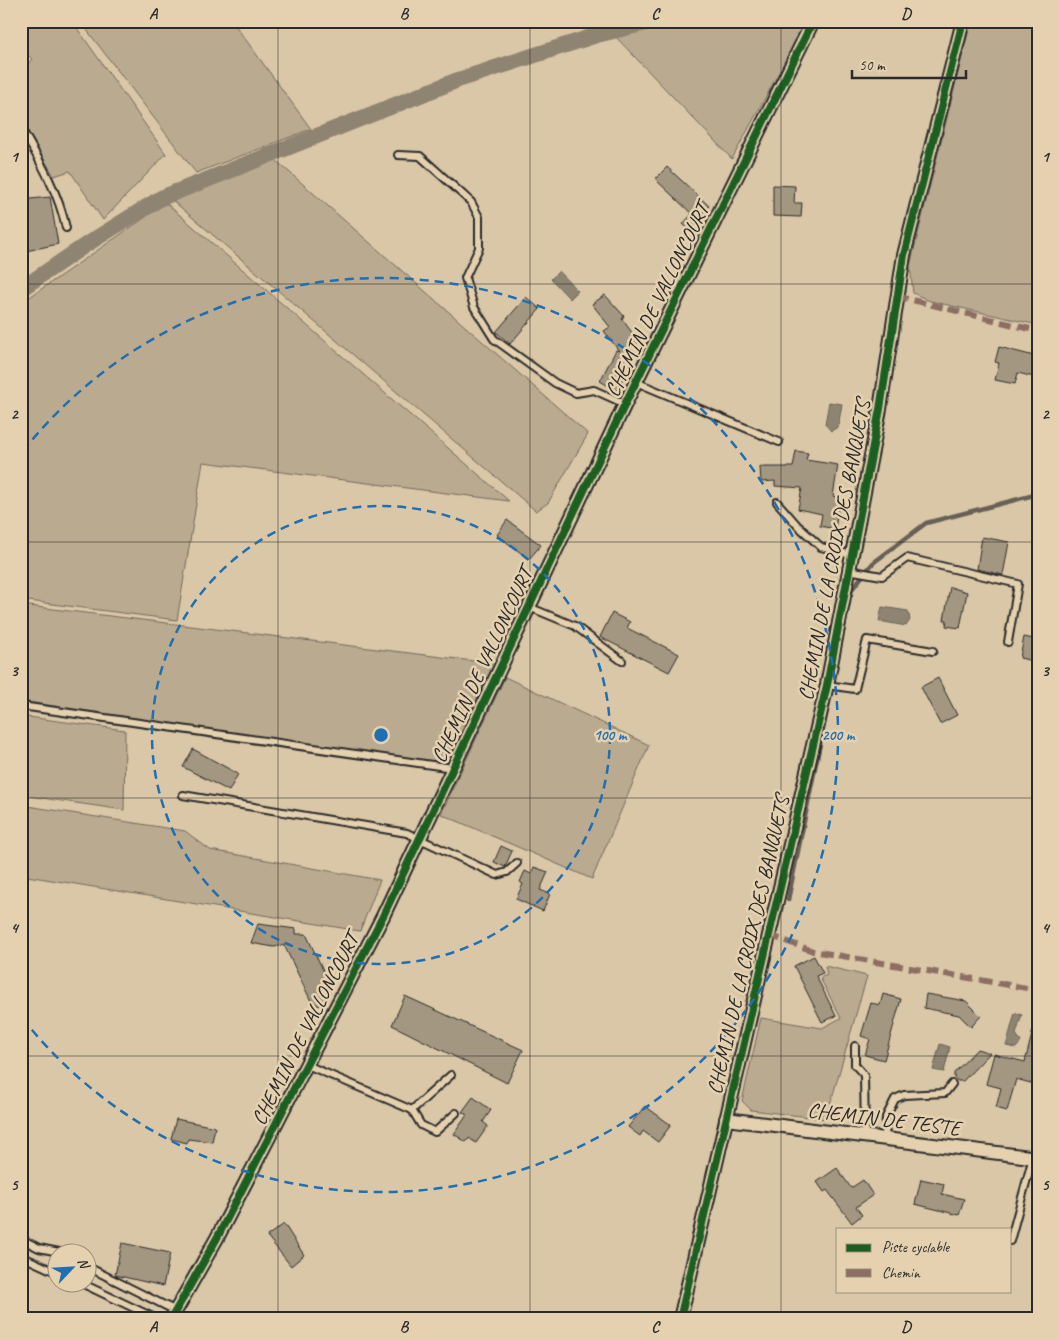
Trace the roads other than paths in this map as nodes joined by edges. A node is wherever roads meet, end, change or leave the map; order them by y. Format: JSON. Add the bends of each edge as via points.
{"nodes":[{"id":1,"x":813,"y":21,"type":"edge"},
{"id":2,"x":963,"y":21,"type":"edge"},
{"id":3,"x":21,"y":128,"type":"edge"},
{"id":4,"x":398,"y":155,"type":"dead end"},
{"id":5,"x":66,"y":228,"type":"dead end"},
{"id":6,"x":636,"y":382,"type":"junction"},
{"id":7,"x":625,"y":404,"type":"junction"},
{"id":8,"x":778,"y":442,"type":"dead end"},
{"id":9,"x":777,"y":502,"type":"dead end"},
{"id":10,"x":852,"y":555,"type":"junction"},
{"id":11,"x":848,"y":570,"type":"junction"},
{"id":12,"x":529,"y":607,"type":"junction"},
{"id":13,"x":1008,"y":642,"type":"dead end"},
{"id":14,"x":933,"y":651,"type":"dead end"},
{"id":15,"x":622,"y":661,"type":"dead end"},
{"id":16,"x":827,"y":685,"type":"junction"},
{"id":17,"x":21,"y":706,"type":"edge"},
{"id":18,"x":453,"y":768,"type":"junction"},
{"id":19,"x":183,"y":796,"type":"dead end"},
{"id":20,"x":419,"y":839,"type":"junction"},
{"id":21,"x":517,"y":863,"type":"dead end"},
{"id":22,"x":855,"y":1046,"type":"dead end"},
{"id":23,"x":307,"y":1065,"type":"junction"},
{"id":24,"x":451,"y":1075,"type":"dead end"},
{"id":25,"x":952,"y":1084,"type":"dead end"},
{"id":26,"x":412,"y":1110,"type":"junction"},
{"id":27,"x":456,"y":1113,"type":"dead end"},
{"id":28,"x":726,"y":1119,"type":"junction"},
{"id":29,"x":865,"y":1137,"type":"junction"},
{"id":30,"x":885,"y":1139,"type":"junction"},
{"id":31,"x":1035,"y":1158,"type":"edge"},
{"id":32,"x":1012,"y":1234,"type":"edge"},
{"id":33,"x":21,"y":1239,"type":"edge"},
{"id":34,"x":48,"y":1250,"type":"edge"},
{"id":35,"x":21,"y":1256,"type":"edge"},
{"id":36,"x":48,"y":1268,"type":"edge"},
{"id":37,"x":98,"y":1273,"type":"edge"},
{"id":38,"x":98,"y":1291,"type":"edge"},
{"id":39,"x":174,"y":1315,"type":"edge"},
{"id":40,"x":156,"y":1319,"type":"edge"},
{"id":41,"x":680,"y":1319,"type":"edge"}],
"edges":[{"from":1,"to":6,"type":"street","name":"CHEMIN DE VALLONCOURT"},
{"from":2,"to":10,"type":"street","name":"CHEMIN DE LA CROIX DES BANQUETS","via":[[904,255],[880,409]]},
{"from":3,"to":5,"type":"lane","via":[[49,176],[61,204]]},
{"from":4,"to":7,"type":"lane","via":[[420,156],[471,202],[479,217],[479,248],[465,278],[474,307],[494,339],[555,383],[576,393],[594,390]]},
{"from":6,"to":7,"type":"street","name":"CHEMIN DE VALLONCOURT"},
{"from":6,"to":8,"type":"lane"},
{"from":7,"to":12,"type":"street","name":"CHEMIN DE VALLONCOURT"},
{"from":9,"to":10,"type":"lane","via":[[821,547]]},
{"from":10,"to":11,"type":"street","name":"CHEMIN DE LA CROIX DES BANQUETS"},
{"from":11,"to":13,"type":"lane","via":[[882,576],[907,558],[1018,584]]},
{"from":11,"to":16,"type":"street","name":"CHEMIN DE LA CROIX DES BANQUETS"},
{"from":12,"to":15,"type":"lane","via":[[575,626]]},
{"from":12,"to":18,"type":"street","name":"CHEMIN DE VALLONCOURT"},
{"from":14,"to":16,"type":"lane","via":[[867,640],[855,689]]},
{"from":16,"to":28,"type":"street","name":"CHEMIN DE LA CROIX DES BANQUETS"},
{"from":17,"to":18,"type":"lane"},
{"from":18,"to":20,"type":"street","name":"CHEMIN DE VALLONCOURT"},
{"from":19,"to":20,"type":"lane","via":[[407,833]]},
{"from":20,"to":21,"type":"lane","via":[[497,875],[507,872]]},
{"from":20,"to":23,"type":"street","name":"CHEMIN DE VALLONCOURT"},
{"from":22,"to":29,"type":"lane","via":[[855,1064],[864,1075]]},
{"from":23,"to":26,"type":"lane"},
{"from":23,"to":39,"type":"street","name":"CHEMIN DE VALLONCOURT"},
{"from":24,"to":26,"type":"lane"},
{"from":25,"to":30,"type":"lane","via":[[945,1093],[904,1095],[894,1099],[886,1117]]},
{"from":26,"to":27,"type":"lane","via":[[421,1125],[435,1132]]},
{"from":28,"to":29,"type":"street","name":"CHEMIN DE TESTE"},
{"from":28,"to":41,"type":"street","name":"CHEMIN DE LA CROIX DES BANQUETS"},
{"from":29,"to":30,"type":"street","name":"CHEMIN DE TESTE"},
{"from":30,"to":31,"type":"street","name":"CHEMIN DE TESTE"},
{"from":31,"to":32,"type":"lane"},
{"from":33,"to":34,"type":"lane"},
{"from":35,"to":36,"type":"lane"},
{"from":37,"to":39,"type":"lane"},
{"from":38,"to":40,"type":"lane"}]}
